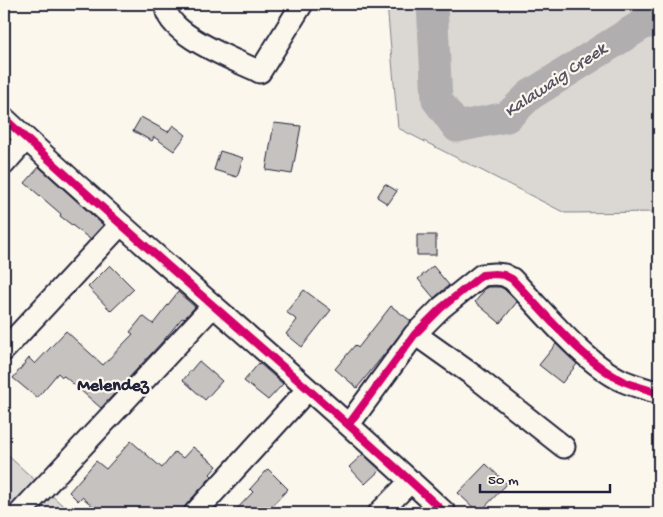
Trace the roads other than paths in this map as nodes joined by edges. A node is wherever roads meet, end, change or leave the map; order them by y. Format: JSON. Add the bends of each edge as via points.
{"nodes":[{"id":1,"x":166,"y":4,"type":"edge"},
{"id":2,"x":302,"y":4,"type":"edge"},
{"id":3,"x":4,"y":118,"type":"edge"},
{"id":4,"x":26,"y":139,"type":"junction"},
{"id":5,"x":4,"y":164,"type":"edge"},
{"id":6,"x":120,"y":225,"type":"junction"},
{"id":7,"x":213,"y":306,"type":"junction"},
{"id":8,"x":415,"y":334,"type":"junction"},
{"id":9,"x":4,"y":350,"type":"edge"},
{"id":10,"x":308,"y":389,"type":"junction"},
{"id":11,"x":659,"y":393,"type":"edge"},
{"id":12,"x":349,"y":424,"type":"junction"},
{"id":13,"x":564,"y":446,"type":"dead end"},
{"id":14,"x":411,"y":482,"type":"junction"},
{"id":15,"x":20,"y":513,"type":"edge"},
{"id":16,"x":195,"y":513,"type":"edge"},
{"id":17,"x":378,"y":513,"type":"edge"},
{"id":18,"x":445,"y":513,"type":"edge"}],
"edges":[{"from":1,"to":2,"type":"street","via":[[174,24],[187,36],[260,72]]},
{"from":3,"to":4,"type":"street"},
{"from":4,"to":5,"type":"street"},
{"from":4,"to":6,"type":"street"},
{"from":6,"to":7,"type":"street"},
{"from":6,"to":9,"type":"street"},
{"from":7,"to":10,"type":"street"},
{"from":7,"to":15,"type":"street"},
{"from":8,"to":11,"type":"street","via":[[482,275],[504,275],[512,279],[598,365],[622,381]]},
{"from":8,"to":12,"type":"street"},
{"from":8,"to":13,"type":"street"},
{"from":10,"to":12,"type":"street"},
{"from":10,"to":16,"type":"street"},
{"from":12,"to":14,"type":"street"},
{"from":14,"to":17,"type":"street"},
{"from":14,"to":18,"type":"street"}]}
